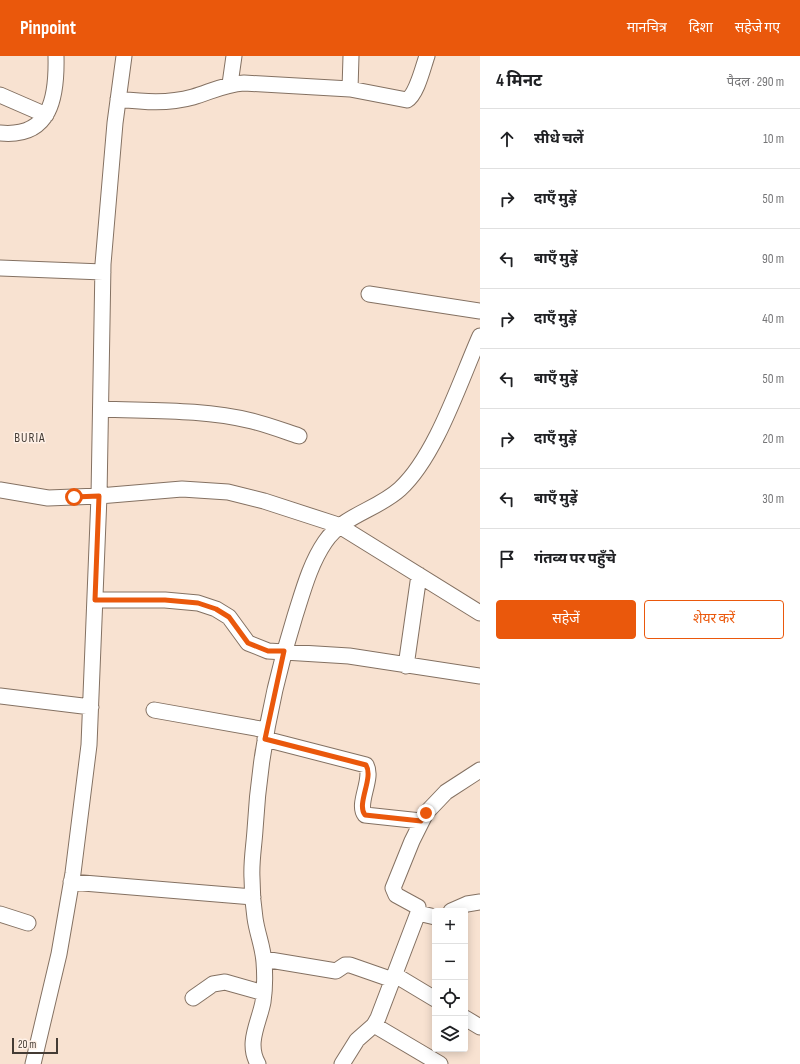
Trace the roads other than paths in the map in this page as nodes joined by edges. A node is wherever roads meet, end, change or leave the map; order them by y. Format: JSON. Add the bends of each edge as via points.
{"nodes":[{"id":1,"x":56,"y":56,"type":"edge"},
{"id":2,"x":124,"y":56,"type":"edge"},
{"id":3,"x":234,"y":56,"type":"edge"},
{"id":4,"x":351,"y":56,"type":"edge"},
{"id":5,"x":427,"y":56,"type":"edge"},
{"id":6,"x":230,"y":84,"type":"junction"},
{"id":7,"x":350,"y":89,"type":"junction"},
{"id":8,"x":0,"y":95,"type":"edge"},
{"id":9,"x":118,"y":99,"type":"junction"},
{"id":10,"x":46,"y":115,"type":"junction"},
{"id":11,"x":0,"y":133,"type":"edge"},
{"id":12,"x":0,"y":268,"type":"edge"},
{"id":13,"x":103,"y":272,"type":"junction"},
{"id":14,"x":369,"y":294,"type":"dead end"},
{"id":15,"x":480,"y":311,"type":"edge"},
{"id":16,"x":480,"y":336,"type":"edge"},
{"id":17,"x":101,"y":409,"type":"junction"},
{"id":18,"x":299,"y":436,"type":"dead end"},
{"id":19,"x":0,"y":490,"type":"edge"},
{"id":20,"x":99,"y":496,"type":"junction"},
{"id":21,"x":338,"y":525,"type":"junction"},
{"id":22,"x":419,"y":575,"type":"junction"},
{"id":23,"x":95,"y":600,"type":"junction"},
{"id":24,"x":480,"y":613,"type":"edge"},
{"id":25,"x":284,"y":651,"type":"junction"},
{"id":26,"x":406,"y":666,"type":"junction"},
{"id":27,"x":480,"y":676,"type":"edge"},
{"id":28,"x":0,"y":696,"type":"edge"},
{"id":29,"x":91,"y":708,"type":"junction"},
{"id":30,"x":154,"y":710,"type":"dead end"},
{"id":31,"x":265,"y":734,"type":"junction"},
{"id":32,"x":480,"y":770,"type":"edge"},
{"id":33,"x":421,"y":821,"type":"junction"},
{"id":34,"x":71,"y":882,"type":"junction"},
{"id":35,"x":253,"y":897,"type":"junction"},
{"id":36,"x":480,"y":902,"type":"edge"},
{"id":37,"x":458,"y":908,"type":"edge"},
{"id":38,"x":418,"y":913,"type":"junction"},
{"id":39,"x":0,"y":914,"type":"edge"},
{"id":40,"x":432,"y":917,"type":"edge"},
{"id":41,"x":28,"y":923,"type":"dead end"},
{"id":42,"x":264,"y":959,"type":"junction"},
{"id":43,"x":394,"y":978,"type":"junction"},
{"id":44,"x":264,"y":993,"type":"junction"},
{"id":45,"x":432,"y":997,"type":"edge"},
{"id":46,"x":193,"y":998,"type":"dead end"},
{"id":47,"x":468,"y":1020,"type":"edge"},
{"id":48,"x":374,"y":1025,"type":"junction"},
{"id":49,"x":480,"y":1027,"type":"edge"},
{"id":50,"x":33,"y":1064,"type":"edge"},
{"id":51,"x":258,"y":1064,"type":"edge"},
{"id":52,"x":342,"y":1064,"type":"edge"},
{"id":53,"x":440,"y":1064,"type":"edge"}],
"edges":[{"from":1,"to":10,"type":"street","via":[[52,103]]},
{"from":2,"to":9,"type":"street"},
{"from":3,"to":6,"type":"street"},
{"from":4,"to":7,"type":"street"},
{"from":5,"to":7,"type":"street","via":[[414,92],[407,100]]},
{"from":6,"to":7,"type":"street"},
{"from":6,"to":9,"type":"street","via":[[192,97],[168,101]]},
{"from":8,"to":10,"type":"street"},
{"from":9,"to":13,"type":"street"},
{"from":10,"to":11,"type":"street","via":[[37,126],[26,131]]},
{"from":12,"to":13,"type":"street"},
{"from":13,"to":17,"type":"street"},
{"from":14,"to":15,"type":"street"},
{"from":16,"to":21,"type":"street","via":[[445,418],[417,468],[400,489],[375,506]]},
{"from":17,"to":18,"type":"street","via":[[228,416]]},
{"from":17,"to":20,"type":"street"},
{"from":19,"to":20,"type":"street","via":[[48,498]]},
{"from":20,"to":21,"type":"street","via":[[182,489],[228,492]]},
{"from":20,"to":23,"type":"street"},
{"from":21,"to":22,"type":"street"},
{"from":21,"to":25,"type":"street","via":[[315,561]]},
{"from":22,"to":24,"type":"street"},
{"from":22,"to":26,"type":"street"},
{"from":23,"to":25,"type":"street","via":[[165,600],[198,603],[229,617],[248,643],[268,651]]},
{"from":23,"to":29,"type":"street"},
{"from":25,"to":26,"type":"street","via":[[349,656]]},
{"from":25,"to":31,"type":"street"},
{"from":26,"to":27,"type":"street"},
{"from":28,"to":29,"type":"street"},
{"from":29,"to":34,"type":"street","via":[[89,745]]},
{"from":30,"to":31,"type":"street"},
{"from":31,"to":33,"type":"street","via":[[366,765],[368,771],[362,809],[365,815]]},
{"from":31,"to":35,"type":"street","via":[[256,811]]},
{"from":32,"to":33,"type":"street","via":[[446,792]]},
{"from":33,"to":38,"type":"street","via":[[393,888],[396,895],[418,907]]},
{"from":34,"to":35,"type":"street"},
{"from":34,"to":50,"type":"street","via":[[59,954]]},
{"from":35,"to":42,"type":"street"},
{"from":36,"to":37,"type":"street"},
{"from":38,"to":40,"type":"street"},
{"from":38,"to":43,"type":"street"},
{"from":39,"to":41,"type":"street"},
{"from":42,"to":43,"type":"street","via":[[336,971],[350,965]]},
{"from":42,"to":44,"type":"street"},
{"from":43,"to":45,"type":"street"},
{"from":43,"to":48,"type":"street"},
{"from":44,"to":46,"type":"street","via":[[219,982]]},
{"from":44,"to":51,"type":"street","via":[[252,1048]]},
{"from":47,"to":49,"type":"street"},
{"from":48,"to":52,"type":"street","via":[[357,1040]]},
{"from":48,"to":53,"type":"street"}]}
